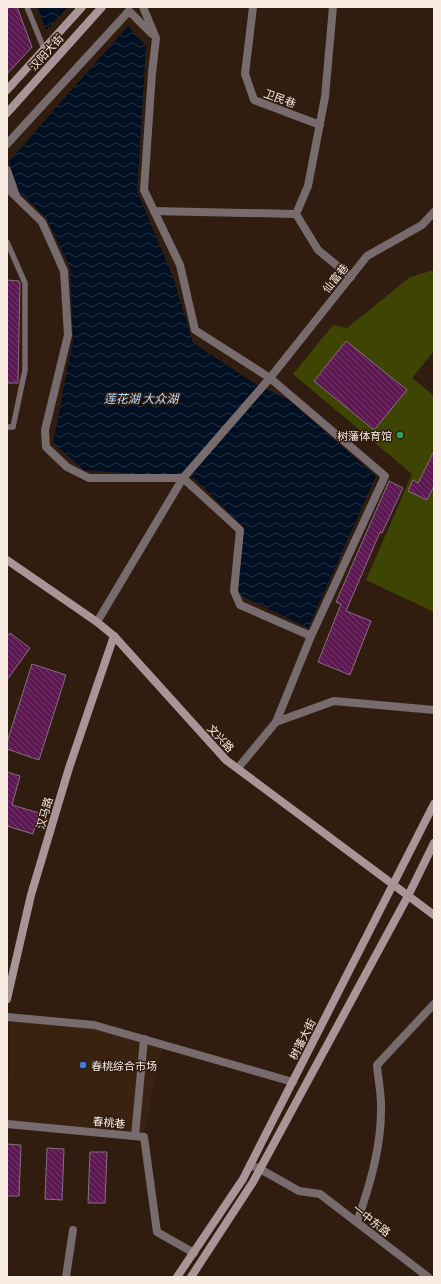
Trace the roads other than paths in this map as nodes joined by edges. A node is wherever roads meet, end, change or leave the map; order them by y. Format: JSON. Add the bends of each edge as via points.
{"nodes":[{"id":1,"x":27,"y":7,"type":"edge"},
{"id":2,"x":82,"y":7,"type":"edge"},
{"id":3,"x":102,"y":7,"type":"edge"},
{"id":4,"x":143,"y":7,"type":"edge"},
{"id":5,"x":253,"y":7,"type":"edge"},
{"id":6,"x":333,"y":7,"type":"edge"},
{"id":7,"x":156,"y":38,"type":"junction"},
{"id":8,"x":44,"y":49,"type":"junction"},
{"id":9,"x":7,"y":90,"type":"edge"},
{"id":10,"x":7,"y":113,"type":"edge"},
{"id":11,"x":320,"y":124,"type":"junction"},
{"id":12,"x":7,"y":144,"type":"edge"},
{"id":13,"x":7,"y":170,"type":"edge"},
{"id":14,"x":7,"y":188,"type":"edge"},
{"id":15,"x":16,"y":198,"type":"junction"},
{"id":16,"x":154,"y":211,"type":"junction"},
{"id":17,"x":434,"y":212,"type":"edge"},
{"id":18,"x":296,"y":214,"type":"junction"},
{"id":19,"x":7,"y":242,"type":"edge"},
{"id":20,"x":351,"y":277,"type":"junction"},
{"id":21,"x":270,"y":378,"type":"junction"},
{"id":22,"x":7,"y":427,"type":"edge"},
{"id":23,"x":183,"y":478,"type":"junction"},
{"id":24,"x":7,"y":560,"type":"edge"},
{"id":25,"x":98,"y":622,"type":"junction"},
{"id":26,"x":114,"y":636,"type":"junction"},
{"id":27,"x":311,"y":636,"type":"junction"},
{"id":28,"x":434,"y":710,"type":"edge"},
{"id":29,"x":276,"y":722,"type":"junction"},
{"id":30,"x":238,"y":768,"type":"junction"},
{"id":31,"x":434,"y":804,"type":"edge"},
{"id":32,"x":434,"y":844,"type":"edge"},
{"id":33,"x":393,"y":885,"type":"junction"},
{"id":34,"x":408,"y":896,"type":"junction"},
{"id":35,"x":434,"y":915,"type":"edge"},
{"id":36,"x":7,"y":999,"type":"edge"},
{"id":37,"x":434,"y":1004,"type":"edge"},
{"id":38,"x":7,"y":1017,"type":"edge"},
{"id":39,"x":144,"y":1039,"type":"junction"},
{"id":40,"x":292,"y":1082,"type":"junction"},
{"id":41,"x":7,"y":1124,"type":"edge"},
{"id":42,"x":135,"y":1136,"type":"junction"},
{"id":43,"x":250,"y":1165,"type":"junction"},
{"id":44,"x":260,"y":1169,"type":"junction"},
{"id":45,"x":358,"y":1222,"type":"junction"},
{"id":46,"x":73,"y":1230,"type":"dead end"},
{"id":47,"x":194,"y":1253,"type":"junction"},
{"id":48,"x":66,"y":1277,"type":"edge"},
{"id":49,"x":177,"y":1277,"type":"edge"},
{"id":50,"x":191,"y":1277,"type":"edge"},
{"id":51,"x":428,"y":1277,"type":"edge"}],
"edges":[{"from":1,"to":8,"type":"lane"},
{"from":2,"to":8,"type":"street","name":"汉阳大街"},
{"from":3,"to":10,"type":"street","name":"汉阳大街"},
{"from":4,"to":7,"type":"street"},
{"from":5,"to":11,"type":"street","name":"卫民巷","via":[[245,74],[254,100]]},
{"from":6,"to":11,"type":"street"},
{"from":7,"to":12,"type":"street","via":[[129,11]]},
{"from":7,"to":16,"type":"street","via":[[144,190]]},
{"from":8,"to":9,"type":"street","name":"汉阳大街"},
{"from":11,"to":18,"type":"street","via":[[308,186]]},
{"from":13,"to":15,"type":"street"},
{"from":14,"to":15,"type":"street"},
{"from":15,"to":23,"type":"street","via":[[42,222],[64,271],[68,335],[45,430],[46,447],[67,467],[89,478]]},
{"from":16,"to":18,"type":"street"},
{"from":16,"to":21,"type":"street","via":[[180,265],[195,330]]},
{"from":17,"to":20,"type":"street","name":"仙富巷","via":[[422,225],[367,256]]},
{"from":18,"to":20,"type":"street","via":[[318,250]]},
{"from":19,"to":22,"type":"lane","via":[[24,282],[25,370],[14,427]]},
{"from":20,"to":21,"type":"street","name":"仙富巷"},
{"from":21,"to":23,"type":"street","name":"仙富巷"},
{"from":21,"to":27,"type":"street","via":[[385,476]]},
{"from":23,"to":25,"type":"street","name":"仙富巷"},
{"from":23,"to":27,"type":"street","via":[[240,530],[234,591],[240,605]]},
{"from":24,"to":25,"type":"street","name":"文兴路"},
{"from":25,"to":26,"type":"street","name":"文兴路"},
{"from":26,"to":30,"type":"street","name":"文兴路","via":[[226,760]]},
{"from":26,"to":36,"type":"street","name":"汉马路","via":[[69,768],[38,873]]},
{"from":27,"to":29,"type":"street"},
{"from":28,"to":29,"type":"street","via":[[334,701]]},
{"from":29,"to":30,"type":"street"},
{"from":30,"to":33,"type":"street","name":"文兴路"},
{"from":31,"to":33,"type":"street","name":"树藩大街"},
{"from":32,"to":34,"type":"street"},
{"from":33,"to":34,"type":"street","name":"文兴路"},
{"from":33,"to":40,"type":"street","name":"树藩大街"},
{"from":34,"to":35,"type":"street","name":"文兴路"},
{"from":34,"to":44,"type":"street"},
{"from":37,"to":45,"type":"street","via":[[377,1065],[381,1106],[377,1153]]},
{"from":38,"to":39,"type":"street","via":[[94,1025]]},
{"from":39,"to":40,"type":"street"},
{"from":39,"to":42,"type":"street","name":"春桃巷"},
{"from":40,"to":43,"type":"street","name":"树藩大街"},
{"from":41,"to":42,"type":"street","name":"春桃巷"},
{"from":42,"to":47,"type":"street","via":[[144,1137],[157,1232]]},
{"from":43,"to":44,"type":"street"},
{"from":43,"to":47,"type":"street","name":"树藩大街"},
{"from":44,"to":45,"type":"street","name":"一中东路","via":[[299,1191],[320,1194]]},
{"from":44,"to":50,"type":"street"},
{"from":45,"to":51,"type":"street","name":"一中东路"},
{"from":46,"to":48,"type":"street"},
{"from":47,"to":49,"type":"street","name":"树藩大街"}]}
